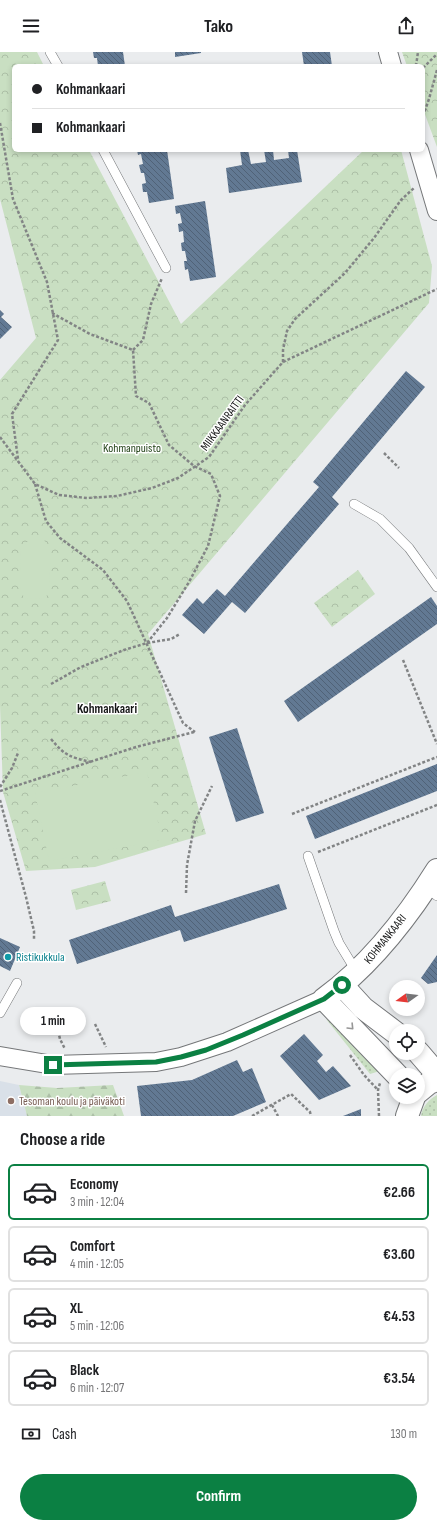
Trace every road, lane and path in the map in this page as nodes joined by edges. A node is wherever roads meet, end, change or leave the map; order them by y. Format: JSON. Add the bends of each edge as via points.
{"nodes":[{"id":1,"x":50,"y":52,"type":"edge"},
{"id":2,"x":388,"y":52,"type":"edge"},
{"id":3,"x":418,"y":52,"type":"edge"},
{"id":4,"x":437,"y":54,"type":"edge"},
{"id":5,"x":57,"y":64,"type":"edge"},
{"id":6,"x":391,"y":64,"type":"edge"},
{"id":7,"x":416,"y":64,"type":"edge"},
{"id":8,"x":425,"y":66,"type":"edge"},
{"id":9,"x":437,"y":70,"type":"edge"},
{"id":10,"x":425,"y":110,"type":"edge"},
{"id":11,"x":0,"y":123,"type":"edge"},
{"id":12,"x":104,"y":152,"type":"edge"},
{"id":13,"x":420,"y":152,"type":"edge"},
{"id":14,"x":428,"y":177,"type":"junction"},
{"id":15,"x":437,"y":211,"type":"edge"},
{"id":16,"x":166,"y":268,"type":"joint"},
{"id":17,"x":437,"y":289,"type":"edge"},
{"id":18,"x":52,"y":313,"type":"junction"},
{"id":19,"x":133,"y":350,"type":"junction"},
{"id":20,"x":283,"y":362,"type":"junction"},
{"id":21,"x":0,"y":437,"type":"edge"},
{"id":22,"x":384,"y":453,"type":"dead end"},
{"id":23,"x":18,"y":460,"type":"junction"},
{"id":24,"x":194,"y":466,"type":"junction"},
{"id":25,"x":399,"y":468,"type":"dead end"},
{"id":26,"x":35,"y":484,"type":"junction"},
{"id":27,"x":354,"y":504,"type":"dead end"},
{"id":28,"x":437,"y":587,"type":"edge"},
{"id":29,"x":180,"y":634,"type":"dead end"},
{"id":30,"x":147,"y":643,"type":"junction"},
{"id":31,"x":403,"y":660,"type":"dead end"},
{"id":32,"x":51,"y":684,"type":"dead end"},
{"id":33,"x":51,"y":739,"type":"dead end"},
{"id":34,"x":437,"y":744,"type":"edge"},
{"id":35,"x":18,"y":753,"type":"dead end"},
{"id":36,"x":437,"y":757,"type":"edge"},
{"id":37,"x":91,"y":762,"type":"junction"},
{"id":38,"x":212,"y":786,"type":"dead end"},
{"id":39,"x":0,"y":787,"type":"edge"},
{"id":40,"x":0,"y":791,"type":"edge"},
{"id":41,"x":0,"y":800,"type":"edge"},
{"id":42,"x":437,"y":806,"type":"edge"},
{"id":43,"x":292,"y":814,"type":"dead end"},
{"id":44,"x":308,"y":856,"type":"joint"},
{"id":45,"x":433,"y":885,"type":"edge"},
{"id":46,"x":186,"y":893,"type":"dead end"},
{"id":47,"x":34,"y":940,"type":"dead end"},
{"id":48,"x":350,"y":979,"type":"junction"},
{"id":49,"x":17,"y":983,"type":"dead end"},
{"id":50,"x":324,"y":999,"type":"junction"},
{"id":51,"x":0,"y":1013,"type":"edge"},
{"id":52,"x":95,"y":1024,"type":"dead end"},
{"id":53,"x":58,"y":1026,"type":"dead end"},
{"id":54,"x":389,"y":1028,"type":"edge"},
{"id":55,"x":346,"y":1050,"type":"dead end"},
{"id":56,"x":0,"y":1056,"type":"edge"},
{"id":57,"x":425,"y":1060,"type":"edge"},
{"id":58,"x":118,"y":1064,"type":"junction"},
{"id":59,"x":74,"y":1065,"type":"junction"},
{"id":60,"x":391,"y":1068,"type":"edge"},
{"id":61,"x":437,"y":1074,"type":"edge"},
{"id":62,"x":437,"y":1080,"type":"edge"},
{"id":63,"x":425,"y":1087,"type":"edge"},
{"id":64,"x":272,"y":1105,"type":"junction"},
{"id":65,"x":252,"y":1116,"type":"edge"},
{"id":66,"x":278,"y":1116,"type":"edge"},
{"id":67,"x":311,"y":1116,"type":"edge"},
{"id":68,"x":379,"y":1116,"type":"edge"}],
"edges":[{"from":1,"to":5,"type":"lane"},
{"from":2,"to":6,"type":"street"},
{"from":3,"to":7,"type":"path"},
{"from":4,"to":8,"type":"path"},
{"from":9,"to":10,"type":"path"},
{"from":11,"to":18,"type":"path","via":[[13,199],[46,282]]},
{"from":12,"to":16,"type":"lane"},
{"from":13,"to":14,"type":"street"},
{"from":14,"to":15,"type":"street"},
{"from":14,"to":20,"type":"path","via":[[401,200],[345,273],[295,319],[287,331]]},
{"from":16,"to":19,"type":"path","via":[[151,304],[143,340]]},
{"from":17,"to":20,"type":"path","name":"MIIKKAANRAITTI"},
{"from":18,"to":19,"type":"path","via":[[90,334]]},
{"from":18,"to":23,"type":"path","via":[[58,340],[12,414]]},
{"from":19,"to":24,"type":"path","via":[[136,396],[149,403],[169,445]]},
{"from":20,"to":24,"type":"path","name":"MIIKKAANRAITTI","via":[[245,405],[209,457]]},
{"from":21,"to":23,"type":"path","name":"MIIKKAANRAITTI"},
{"from":22,"to":25,"type":"path"},
{"from":23,"to":26,"type":"path","name":"MIIKKAANRAITTI"},
{"from":24,"to":26,"type":"path","name":"MIIKKAANRAITTI","via":[[178,478],[152,488],[117,496],[87,498],[58,495]]},
{"from":24,"to":30,"type":"path","via":[[211,474],[220,496],[208,546],[167,618]]},
{"from":26,"to":30,"type":"path","via":[[46,521],[60,538],[103,570],[127,601]]},
{"from":27,"to":28,"type":"lane","via":[[380,519],[408,548]]},
{"from":29,"to":30,"type":"path","via":[[171,639]]},
{"from":30,"to":32,"type":"path","via":[[81,667]]},
{"from":30,"to":37,"type":"path","via":[[183,723],[195,732]]},
{"from":31,"to":34,"type":"path"},
{"from":33,"to":37,"type":"path","via":[[61,751],[73,758]]},
{"from":35,"to":39,"type":"path"},
{"from":36,"to":43,"type":"path"},
{"from":37,"to":40,"type":"path"},
{"from":38,"to":46,"type":"path","via":[[195,821],[187,865]]},
{"from":41,"to":47,"type":"path","via":[[26,897]]},
{"from":42,"to":44,"type":"path"},
{"from":44,"to":48,"type":"lane"},
{"from":45,"to":48,"type":"street","name":"KOHMANKAARI"},
{"from":48,"to":50,"type":"street","name":"KOHMANKAARI"},
{"from":48,"to":54,"type":"street","via":[[364,1008]]},
{"from":49,"to":51,"type":"lane"},
{"from":50,"to":58,"type":"street","name":"KOHMANKAARI","via":[[206,1050],[156,1062]]},
{"from":50,"to":60,"type":"street","one_way":true},
{"from":52,"to":58,"type":"path"},
{"from":53,"to":59,"type":"path","via":[[60,1039]]},
{"from":55,"to":68,"type":"path","via":[[378,1090]]},
{"from":56,"to":59,"type":"street","name":"KOHMANKAARI","via":[[53,1065]]},
{"from":57,"to":61,"type":"street"},
{"from":58,"to":59,"type":"street","name":"KOHMANKAARI"},
{"from":62,"to":63,"type":"street"},
{"from":64,"to":65,"type":"path"},
{"from":64,"to":66,"type":"path"},
{"from":64,"to":67,"type":"path","via":[[291,1094]]}]}
